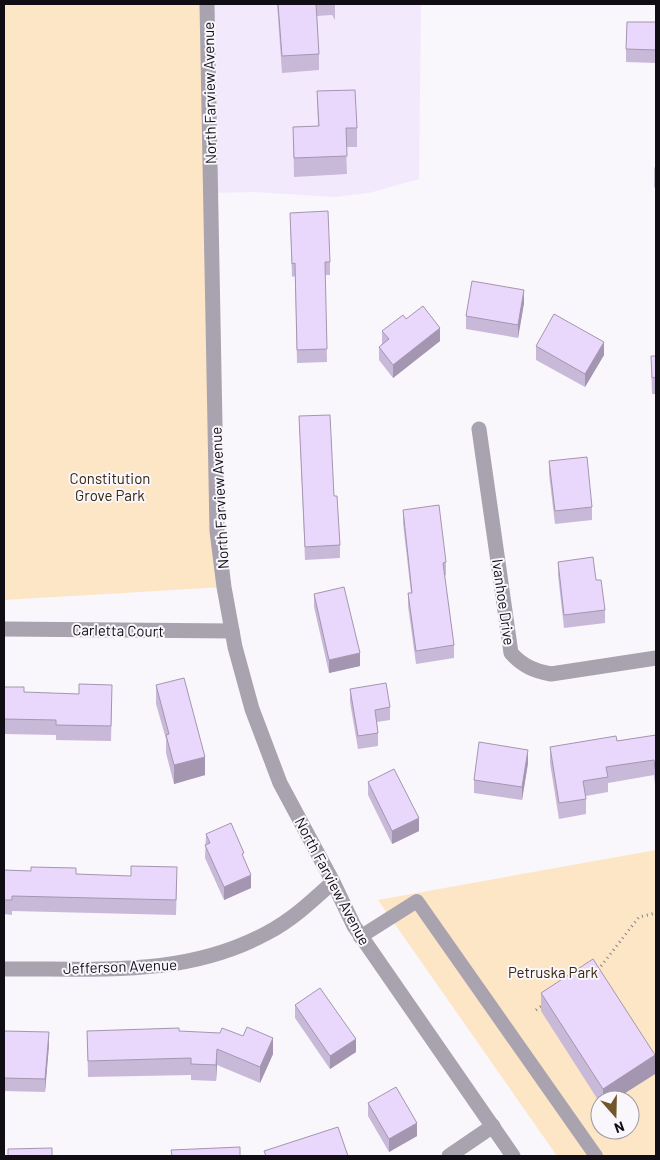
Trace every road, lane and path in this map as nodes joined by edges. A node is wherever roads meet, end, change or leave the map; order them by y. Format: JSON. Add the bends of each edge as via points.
{"nodes":[{"id":1,"x":207,"y":4,"type":"edge"},
{"id":2,"x":479,"y":429,"type":"dead end"},
{"id":3,"x":4,"y":629,"type":"edge"},
{"id":4,"x":232,"y":631,"type":"junction"},
{"id":5,"x":656,"y":658,"type":"edge"},
{"id":6,"x":333,"y":882,"type":"junction"},
{"id":7,"x":656,"y":913,"type":"edge"},
{"id":8,"x":360,"y":936,"type":"junction"},
{"id":9,"x":4,"y":969,"type":"edge"},
{"id":10,"x":590,"y":975,"type":"edge"},
{"id":11,"x":551,"y":1000,"type":"edge"},
{"id":12,"x":536,"y":1010,"type":"dead end"},
{"id":13,"x":492,"y":1126,"type":"junction"},
{"id":14,"x":449,"y":1156,"type":"edge"},
{"id":15,"x":513,"y":1156,"type":"edge"},
{"id":16,"x":596,"y":1156,"type":"edge"}],
"edges":[{"from":1,"to":4,"type":"street","name":"North Farview Avenue","via":[[217,531]]},
{"from":2,"to":5,"type":"street","name":"Ivanhoe Drive","via":[[511,653],[534,671],[551,674]]},
{"from":3,"to":4,"type":"street","name":"Carletta Court"},
{"from":4,"to":6,"type":"street","name":"North Farview Avenue","via":[[252,709],[280,782]]},
{"from":6,"to":8,"type":"street","name":"North Farview Avenue"},
{"from":6,"to":9,"type":"street","name":"Jefferson Avenue","via":[[300,912],[269,933],[235,949],[194,962],[157,967]]},
{"from":7,"to":10,"type":"path","via":[[639,917],[598,970]]},
{"from":8,"to":13,"type":"street","name":"North Farview Avenue"},
{"from":8,"to":16,"type":"lane","via":[[417,901]]},
{"from":11,"to":12,"type":"path"},
{"from":13,"to":14,"type":"street"},
{"from":13,"to":15,"type":"street","name":"North Farview Avenue"}]}
